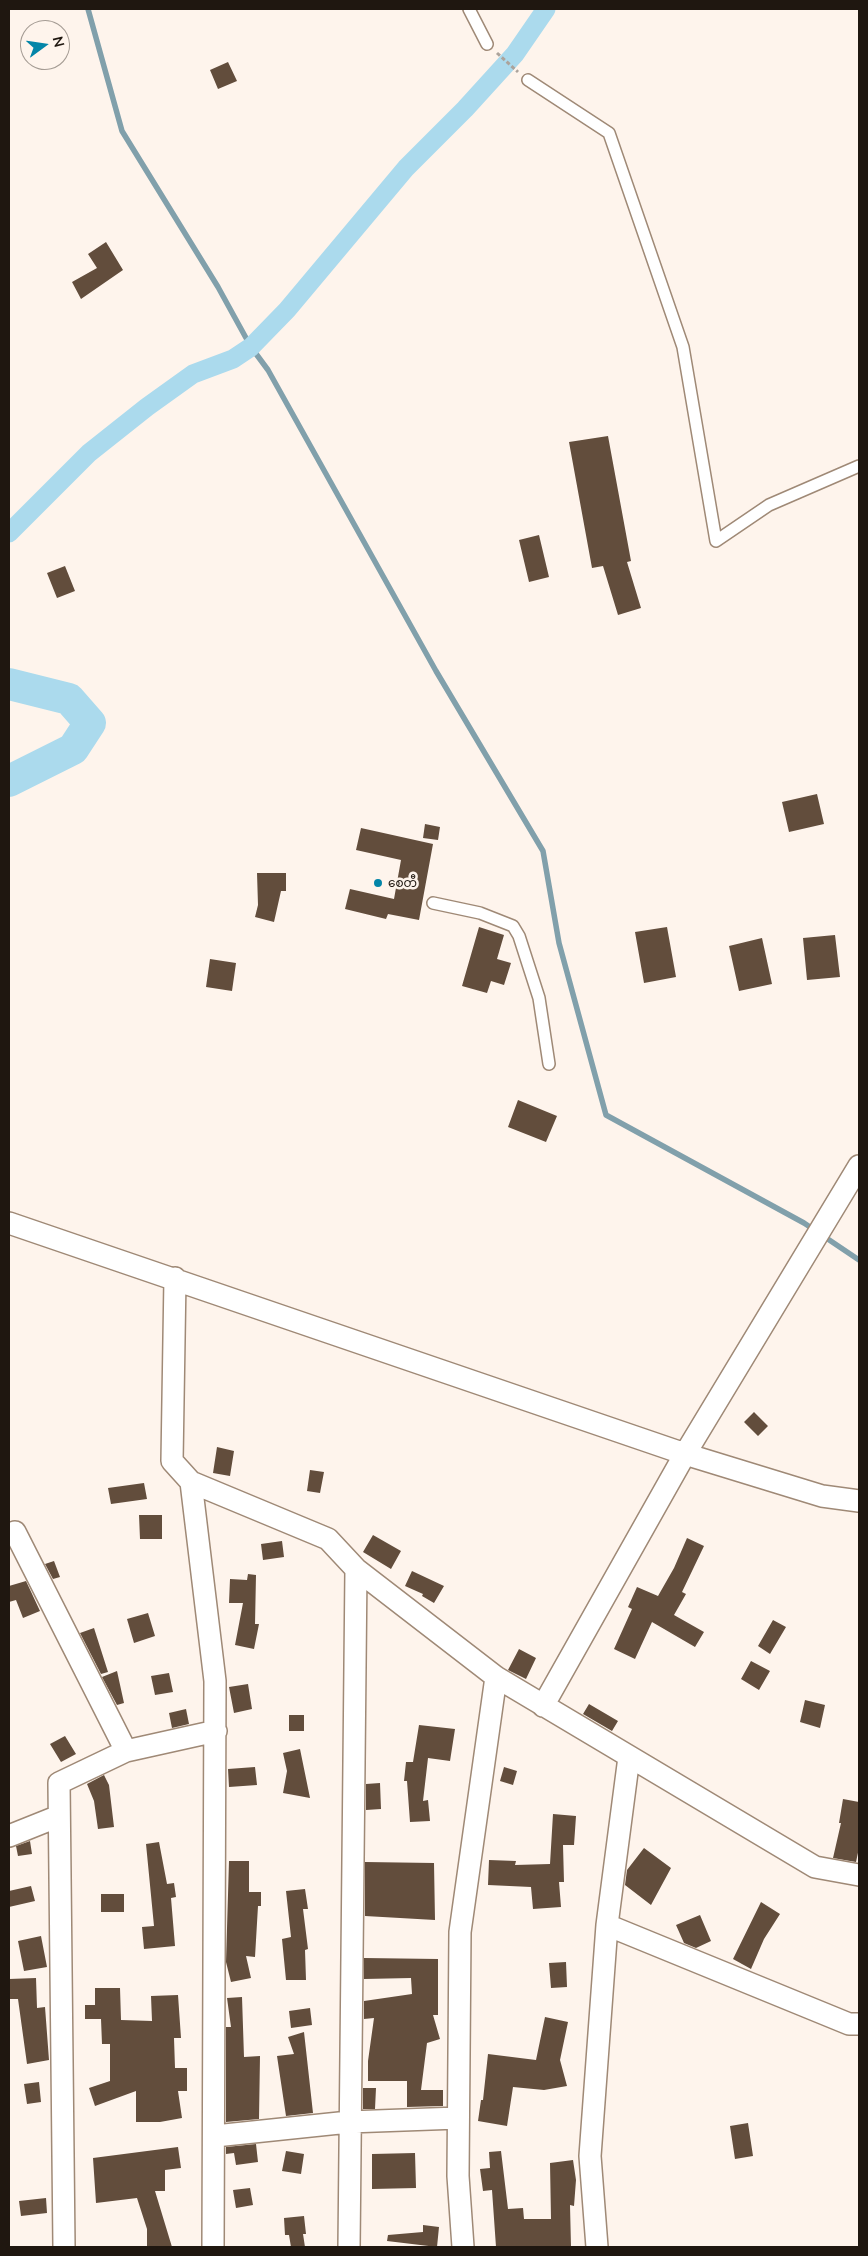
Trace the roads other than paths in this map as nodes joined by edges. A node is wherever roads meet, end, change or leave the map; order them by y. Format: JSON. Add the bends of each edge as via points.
{"nodes":[{"id":1,"x":469,"y":9,"type":"edge"},
{"id":2,"x":487,"y":44,"type":"road end"},
{"id":3,"x":528,"y":80,"type":"road end"},
{"id":4,"x":859,"y":466,"type":"edge"},
{"id":5,"x":433,"y":902,"type":"dead end"},
{"id":6,"x":549,"y":1064,"type":"dead end"},
{"id":7,"x":859,"y":1168,"type":"edge"},
{"id":8,"x":9,"y":1223,"type":"edge"},
{"id":9,"x":175,"y":1278,"type":"junction"},
{"id":10,"x":686,"y":1454,"type":"junction"},
{"id":11,"x":191,"y":1482,"type":"junction"},
{"id":12,"x":858,"y":1503,"type":"edge"},
{"id":13,"x":9,"y":1535,"type":"edge"},
{"id":14,"x":356,"y":1569,"type":"junction"},
{"id":15,"x":496,"y":1677,"type":"junction"},
{"id":16,"x":543,"y":1706,"type":"junction"},
{"id":17,"x":216,"y":1731,"type":"junction"},
{"id":18,"x":126,"y":1751,"type":"junction"},
{"id":19,"x":629,"y":1757,"type":"junction"},
{"id":20,"x":59,"y":1816,"type":"junction"},
{"id":21,"x":9,"y":1836,"type":"edge"},
{"id":22,"x":859,"y":1875,"type":"edge"},
{"id":23,"x":607,"y":1925,"type":"junction"},
{"id":24,"x":859,"y":2024,"type":"edge"},
{"id":25,"x":458,"y":2118,"type":"junction"},
{"id":26,"x":349,"y":2122,"type":"junction"},
{"id":27,"x":215,"y":2136,"type":"junction"},
{"id":28,"x":64,"y":2247,"type":"edge"},
{"id":29,"x":214,"y":2247,"type":"edge"},
{"id":30,"x":349,"y":2247,"type":"edge"},
{"id":31,"x":462,"y":2247,"type":"edge"},
{"id":32,"x":597,"y":2247,"type":"edge"}],
"edges":[{"from":1,"to":2,"type":"lane"},
{"from":3,"to":4,"type":"lane","via":[[609,132],[683,346],[716,541],[769,505]]},
{"from":5,"to":6,"type":"lane","via":[[480,913],[513,926],[539,998]]},
{"from":7,"to":10,"type":"street"},
{"from":8,"to":9,"type":"street"},
{"from":9,"to":10,"type":"street"},
{"from":9,"to":11,"type":"street","via":[[172,1461]]},
{"from":10,"to":12,"type":"street","via":[[822,1496]]},
{"from":10,"to":16,"type":"street"},
{"from":11,"to":14,"type":"street","via":[[328,1539]]},
{"from":11,"to":17,"type":"street","via":[[215,1681]]},
{"from":13,"to":18,"type":"street","via":[[15,1532]]},
{"from":14,"to":15,"type":"street"},
{"from":14,"to":26,"type":"street"},
{"from":15,"to":16,"type":"street"},
{"from":15,"to":25,"type":"street","via":[[460,1932]]},
{"from":16,"to":19,"type":"street"},
{"from":17,"to":18,"type":"street"},
{"from":17,"to":27,"type":"street"},
{"from":18,"to":20,"type":"street","via":[[59,1783]]},
{"from":19,"to":22,"type":"street","via":[[815,1867]]},
{"from":19,"to":23,"type":"street"},
{"from":20,"to":21,"type":"street"},
{"from":20,"to":28,"type":"street"},
{"from":23,"to":24,"type":"street","via":[[849,2024]]},
{"from":23,"to":32,"type":"street","via":[[590,2156]]},
{"from":25,"to":26,"type":"street"},
{"from":25,"to":31,"type":"street"},
{"from":26,"to":27,"type":"street"},
{"from":26,"to":30,"type":"street"},
{"from":27,"to":29,"type":"street"}]}
